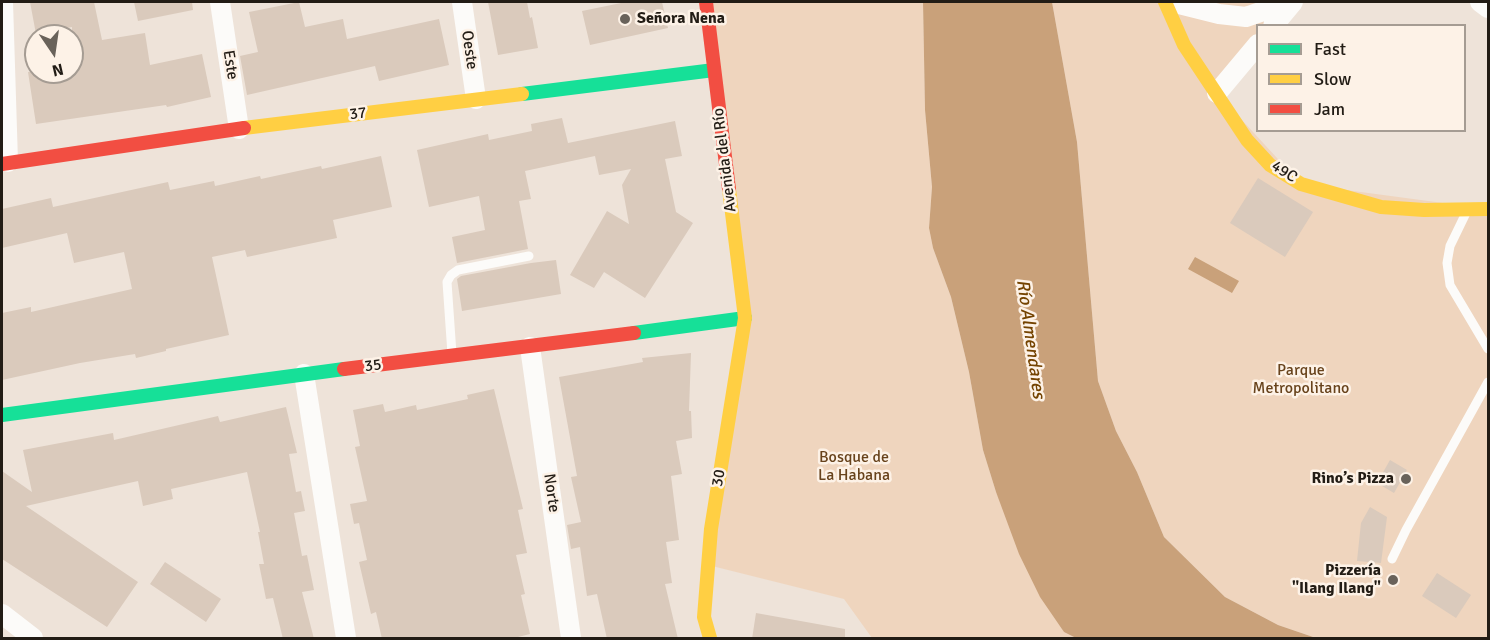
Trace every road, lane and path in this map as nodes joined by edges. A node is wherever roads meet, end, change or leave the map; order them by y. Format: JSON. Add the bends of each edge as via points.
{"nodes":[{"id":1,"x":3,"y":2,"type":"edge"},
{"id":2,"x":220,"y":2,"type":"edge"},
{"id":3,"x":462,"y":2,"type":"edge"},
{"id":4,"x":706,"y":2,"type":"edge"},
{"id":5,"x":1165,"y":2,"type":"edge"},
{"id":6,"x":1171,"y":2,"type":"edge"},
{"id":7,"x":1291,"y":2,"type":"edge"},
{"id":8,"x":1480,"y":2,"type":"edge"},
{"id":9,"x":1488,"y":8,"type":"edge"},
{"id":10,"x":1274,"y":24,"type":"edge"},
{"id":11,"x":1256,"y":45,"type":"edge"},
{"id":12,"x":714,"y":70,"type":"junction"},
{"id":13,"x":1217,"y":93,"type":"junction"},
{"id":14,"x":476,"y":99,"type":"junction"},
{"id":15,"x":239,"y":129,"type":"junction"},
{"id":16,"x":5,"y":163,"type":"edge"},
{"id":17,"x":1488,"y":209,"type":"edge"},
{"id":18,"x":1467,"y":211,"type":"junction"},
{"id":19,"x":530,"y":256,"type":"dead end"},
{"id":20,"x":744,"y":318,"type":"junction"},
{"id":21,"x":530,"y":347,"type":"junction"},
{"id":22,"x":1488,"y":349,"type":"edge"},
{"id":23,"x":452,"y":356,"type":"junction"},
{"id":24,"x":304,"y":374,"type":"junction"},
{"id":25,"x":1488,"y":382,"type":"edge"},
{"id":26,"x":2,"y":415,"type":"edge"},
{"id":27,"x":1392,"y":559,"type":"dead end"},
{"id":28,"x":2,"y":614,"type":"edge"},
{"id":29,"x":33,"y":639,"type":"edge"},
{"id":30,"x":346,"y":639,"type":"edge"},
{"id":31,"x":571,"y":639,"type":"edge"},
{"id":32,"x":710,"y":639,"type":"edge"}],
"edges":[{"from":1,"to":16,"type":"street"},
{"from":2,"to":15,"type":"street","name":"Este"},
{"from":3,"to":14,"type":"street","name":"Oeste"},
{"from":4,"to":12,"type":"street","name":"Avenida del Río"},
{"from":5,"to":13,"type":"street","name":"49C","via":[[1184,45]]},
{"from":6,"to":7,"type":"street","via":[[1246,18]]},
{"from":7,"to":10,"type":"street"},
{"from":8,"to":9,"type":"street"},
{"from":11,"to":13,"type":"street"},
{"from":12,"to":14,"type":"street","name":"37"},
{"from":12,"to":20,"type":"street","name":"Avenida del Río"},
{"from":13,"to":18,"type":"street","name":"49C","via":[[1247,140],[1270,165],[1301,184],[1381,207]]},
{"from":14,"to":15,"type":"street","name":"37"},
{"from":15,"to":16,"type":"street","name":"37"},
{"from":17,"to":18,"type":"street","name":"49C"},
{"from":18,"to":22,"type":"lane","via":[[1449,246],[1450,285]]},
{"from":19,"to":23,"type":"lane","via":[[458,270],[451,275],[447,282]]},
{"from":20,"to":21,"type":"street","name":"35"},
{"from":20,"to":32,"type":"street","name":"30","via":[[711,529],[704,617]]},
{"from":21,"to":23,"type":"street","name":"35"},
{"from":21,"to":31,"type":"street","name":"Norte"},
{"from":23,"to":24,"type":"street","name":"35"},
{"from":24,"to":26,"type":"street","name":"35"},
{"from":24,"to":30,"type":"street"},
{"from":25,"to":27,"type":"lane"},
{"from":28,"to":29,"type":"street"}]}
